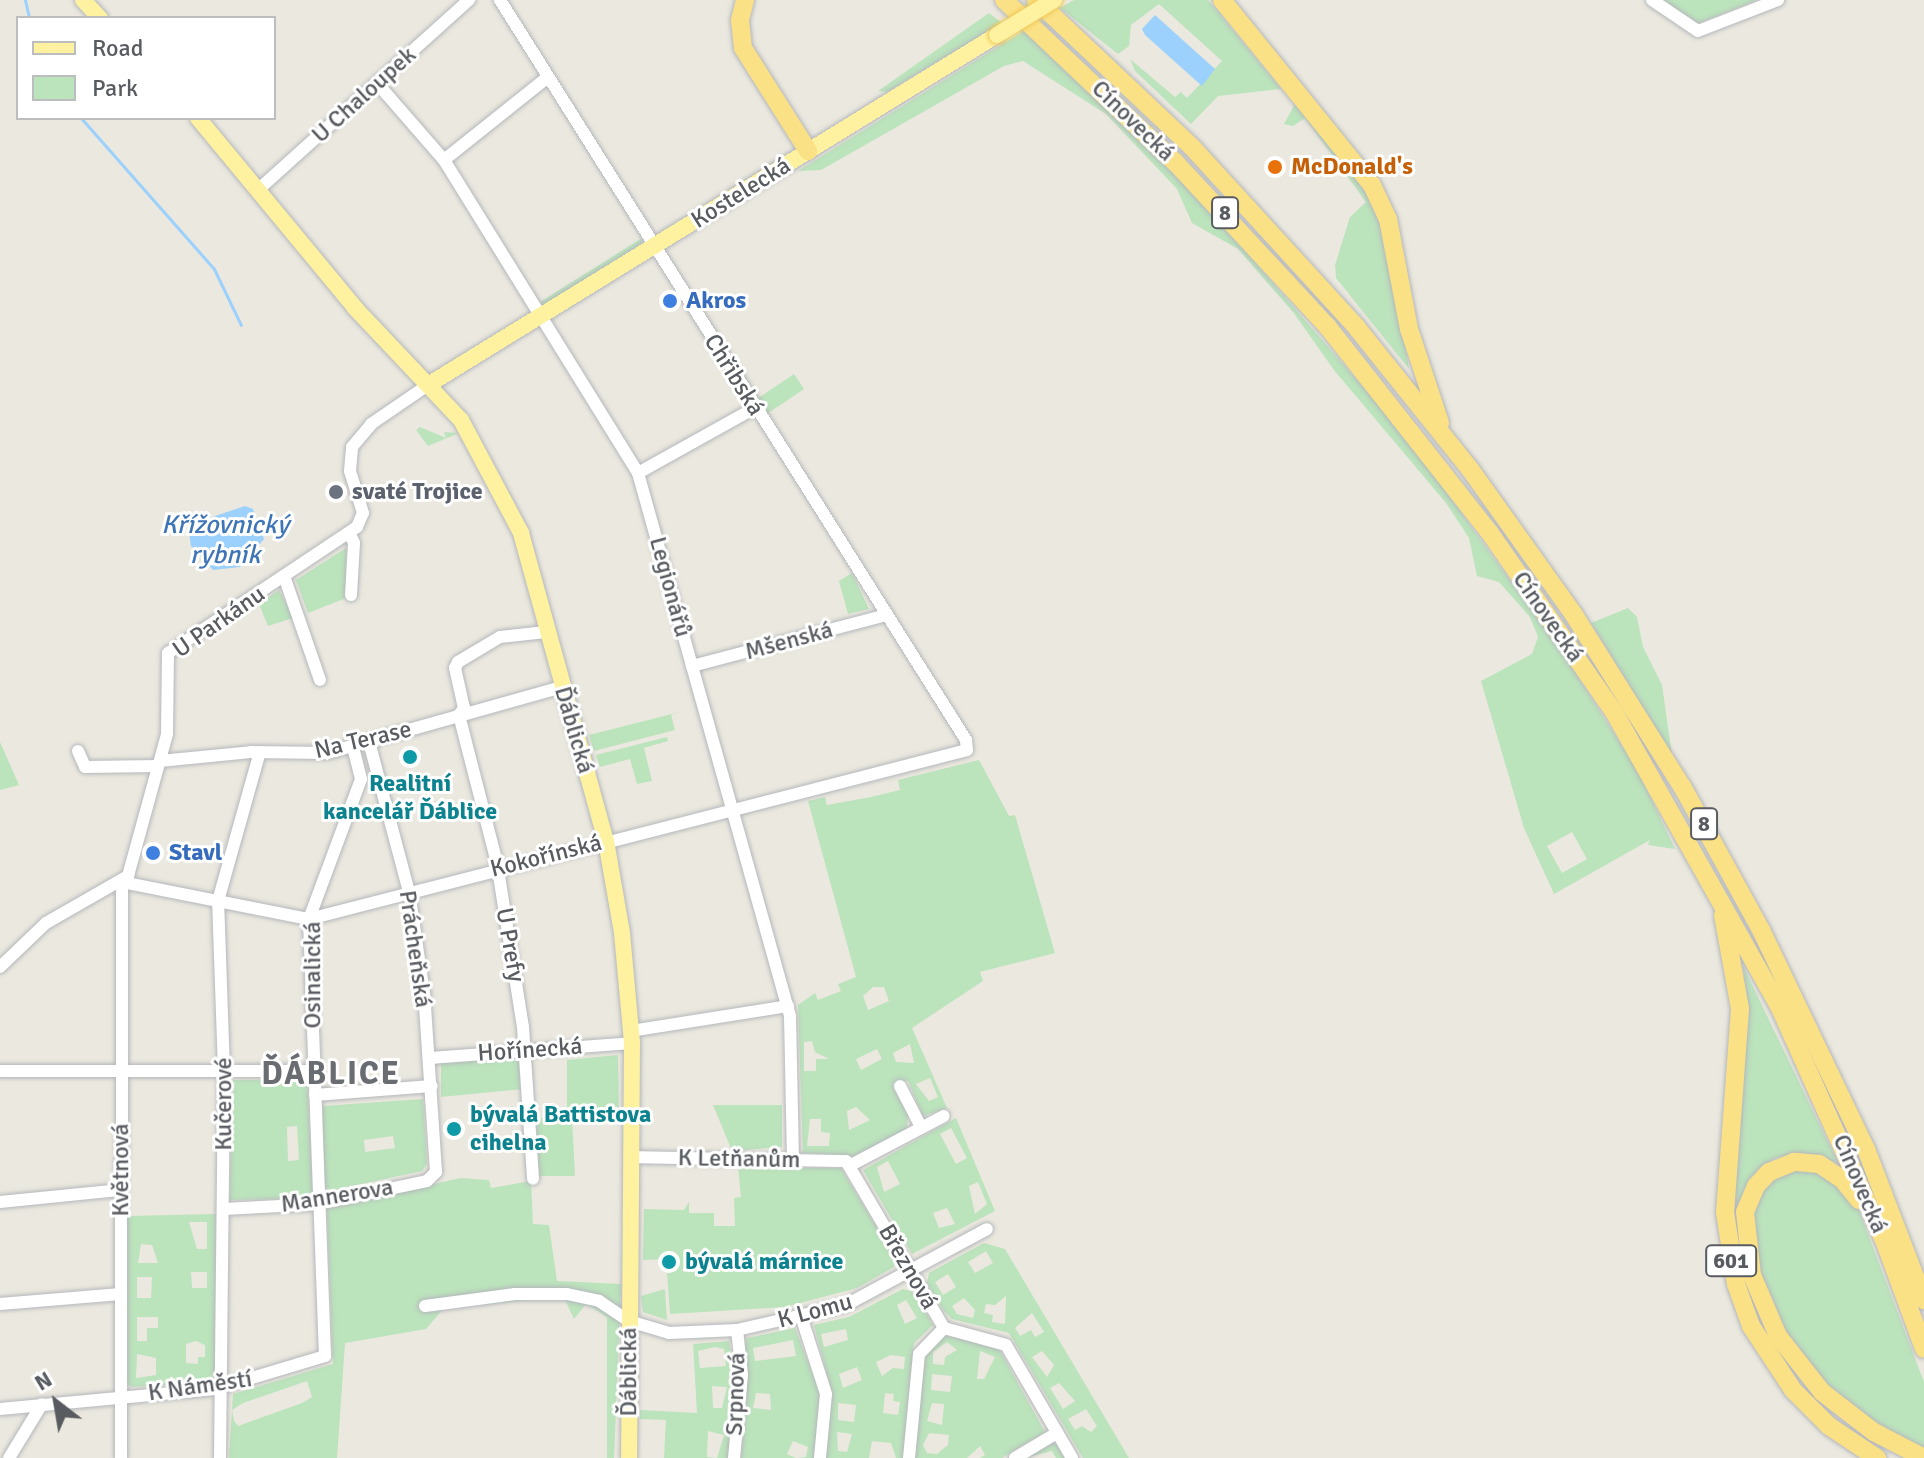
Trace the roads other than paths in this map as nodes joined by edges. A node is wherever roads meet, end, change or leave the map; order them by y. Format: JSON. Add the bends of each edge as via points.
{"nodes":[{"id":1,"x":83,"y":0,"type":"edge"},
{"id":2,"x":469,"y":0,"type":"edge"},
{"id":3,"x":500,"y":0,"type":"edge"},
{"id":4,"x":745,"y":0,"type":"edge"},
{"id":5,"x":1004,"y":0,"type":"edge"},
{"id":6,"x":1036,"y":0,"type":"edge"},
{"id":7,"x":1054,"y":0,"type":"edge"},
{"id":8,"x":1222,"y":0,"type":"edge"},
{"id":9,"x":1652,"y":0,"type":"edge"},
{"id":10,"x":1778,"y":0,"type":"edge"},
{"id":11,"x":98,"y":16,"type":"edge"},
{"id":12,"x":548,"y":77,"type":"junction"},
{"id":13,"x":377,"y":83,"type":"junction"},
{"id":14,"x":200,"y":120,"type":"edge"},
{"id":15,"x":808,"y":151,"type":"junction"},
{"id":16,"x":444,"y":160,"type":"junction"},
{"id":17,"x":259,"y":189,"type":"junction"},
{"id":18,"x":656,"y":247,"type":"junction"},
{"id":19,"x":544,"y":317,"type":"junction"},
{"id":20,"x":428,"y":385,"type":"junction"},
{"id":21,"x":755,"y":408,"type":"junction"},
{"id":22,"x":1446,"y":436,"type":"junction"},
{"id":23,"x":638,"y":473,"type":"junction"},
{"id":24,"x":350,"y":534,"type":"junction"},
{"id":25,"x":284,"y":576,"type":"junction"},
{"id":26,"x":351,"y":595,"type":"dead end"},
{"id":27,"x":886,"y":615,"type":"junction"},
{"id":28,"x":546,"y":632,"type":"junction"},
{"id":29,"x":692,"y":666,"type":"junction"},
{"id":30,"x":320,"y":680,"type":"dead end"},
{"id":31,"x":562,"y":687,"type":"junction"},
{"id":32,"x":459,"y":715,"type":"junction"},
{"id":33,"x":369,"y":742,"type":"junction"},
{"id":34,"x":353,"y":747,"type":"junction"},
{"id":35,"x":967,"y":750,"type":"joint"},
{"id":36,"x":78,"y":751,"type":"dead end"},
{"id":37,"x":259,"y":755,"type":"junction"},
{"id":38,"x":160,"y":760,"type":"junction"},
{"id":39,"x":732,"y":810,"type":"junction"},
{"id":40,"x":606,"y":841,"type":"junction"},
{"id":41,"x":497,"y":869,"type":"junction"},
{"id":42,"x":1709,"y":874,"type":"junction"},
{"id":43,"x":122,"y":882,"type":"junction"},
{"id":44,"x":409,"y":892,"type":"junction"},
{"id":45,"x":218,"y":901,"type":"junction"},
{"id":46,"x":309,"y":919,"type":"junction"},
{"id":47,"x":0,"y":967,"type":"edge"},
{"id":48,"x":788,"y":1006,"type":"junction"},
{"id":49,"x":631,"y":1037,"type":"junction"},
{"id":50,"x":527,"y":1051,"type":"junction"},
{"id":51,"x":429,"y":1058,"type":"junction"},
{"id":52,"x":0,"y":1071,"type":"edge"},
{"id":53,"x":224,"y":1071,"type":"junction"},
{"id":54,"x":314,"y":1071,"type":"junction"},
{"id":55,"x":121,"y":1073,"type":"junction"},
{"id":56,"x":432,"y":1086,"type":"junction"},
{"id":57,"x":900,"y":1086,"type":"dead end"},
{"id":58,"x":315,"y":1095,"type":"junction"},
{"id":59,"x":944,"y":1116,"type":"dead end"},
{"id":60,"x":921,"y":1127,"type":"junction"},
{"id":61,"x":1866,"y":1149,"type":"junction"},
{"id":62,"x":632,"y":1157,"type":"junction"},
{"id":63,"x":793,"y":1159,"type":"junction"},
{"id":64,"x":438,"y":1161,"type":"joint"},
{"id":65,"x":848,"y":1163,"type":"junction"},
{"id":66,"x":533,"y":1179,"type":"dead end"},
{"id":67,"x":121,"y":1190,"type":"junction"},
{"id":68,"x":0,"y":1202,"type":"edge"},
{"id":69,"x":318,"y":1204,"type":"junction"},
{"id":70,"x":224,"y":1209,"type":"junction"},
{"id":71,"x":987,"y":1229,"type":"dead end"},
{"id":72,"x":1884,"y":1240,"type":"junction"},
{"id":73,"x":911,"y":1271,"type":"junction"},
{"id":74,"x":1924,"y":1275,"type":"edge"},
{"id":75,"x":121,"y":1294,"type":"junction"},
{"id":76,"x":1924,"y":1300,"type":"edge"},
{"id":77,"x":0,"y":1304,"type":"edge"},
{"id":78,"x":425,"y":1306,"type":"dead end"},
{"id":79,"x":801,"y":1316,"type":"junction"},
{"id":80,"x":629,"y":1321,"type":"junction"},
{"id":81,"x":944,"y":1328,"type":"junction"},
{"id":82,"x":737,"y":1330,"type":"junction"},
{"id":83,"x":1924,"y":1349,"type":"edge"},
{"id":84,"x":325,"y":1356,"type":"joint"},
{"id":85,"x":222,"y":1388,"type":"junction"},
{"id":86,"x":121,"y":1397,"type":"junction"},
{"id":87,"x":42,"y":1404,"type":"junction"},
{"id":88,"x":0,"y":1409,"type":"edge"},
{"id":89,"x":1057,"y":1433,"type":"junction"},
{"id":90,"x":9,"y":1458,"type":"edge"},
{"id":91,"x":121,"y":1458,"type":"edge"},
{"id":92,"x":220,"y":1458,"type":"edge"},
{"id":93,"x":629,"y":1458,"type":"edge"},
{"id":94,"x":734,"y":1458,"type":"edge"},
{"id":95,"x":820,"y":1458,"type":"edge"},
{"id":96,"x":909,"y":1458,"type":"edge"},
{"id":97,"x":1015,"y":1458,"type":"edge"},
{"id":98,"x":1072,"y":1458,"type":"edge"},
{"id":99,"x":1877,"y":1458,"type":"edge"},
{"id":100,"x":1924,"y":1458,"type":"edge"}],
"edges":[{"from":1,"to":11,"type":"main road"},
{"from":2,"to":13,"type":"street","name":"U Chaloupek"},
{"from":3,"to":12,"type":"street","name":"Chřibská"},
{"from":4,"to":15,"type":"highway","via":[[740,20],[743,48]]},
{"from":5,"to":42,"type":"highway","name":"Cínovecká","number":"8","via":[[1175,162],[1387,397],[1490,533],[1614,712]]},
{"from":6,"to":22,"type":"highway","name":"Cínovecká","number":"8","via":[[1265,224]]},
{"from":7,"to":15,"type":"main road","name":"Kostelecká","bridge":true},
{"from":8,"to":22,"type":"highway","via":[[1372,185],[1388,219],[1409,329]]},
{"from":9,"to":10,"type":"street","via":[[1698,31]]},
{"from":12,"to":16,"type":"street"},
{"from":12,"to":18,"type":"street","name":"Chřibská"},
{"from":13,"to":16,"type":"street","name":"Legionářů"},
{"from":13,"to":17,"type":"street","name":"U Chaloupek"},
{"from":14,"to":17,"type":"main road","name":"Ďáblická"},
{"from":15,"to":18,"type":"main road","name":"Kostelecká"},
{"from":16,"to":19,"type":"street","name":"Legionářů"},
{"from":17,"to":20,"type":"main road","name":"Ďáblická","via":[[355,308]]},
{"from":18,"to":19,"type":"main road","name":"Kostelecká"},
{"from":18,"to":21,"type":"street","name":"Chřibská"},
{"from":19,"to":20,"type":"main road","name":"Kostelecká"},
{"from":19,"to":23,"type":"street","name":"Legionářů"},
{"from":20,"to":24,"type":"street","via":[[371,424],[352,447],[350,471],[363,513]]},
{"from":20,"to":28,"type":"main road","name":"Ďáblická","via":[[461,420],[503,492],[532,568]]},
{"from":21,"to":23,"type":"street"},
{"from":21,"to":27,"type":"street","name":"Chřibská"},
{"from":22,"to":61,"type":"highway","name":"Cínovecká","number":"8","via":[[1574,615],[1683,788],[1790,986]]},
{"from":23,"to":29,"type":"street","name":"Legionářů"},
{"from":24,"to":25,"type":"street","name":"U Parkánu"},
{"from":24,"to":26,"type":"street"},
{"from":25,"to":30,"type":"street"},
{"from":25,"to":38,"type":"street","name":"U Parkánu","via":[[168,653]]},
{"from":27,"to":29,"type":"street","name":"Mšenská"},
{"from":27,"to":35,"type":"street","name":"Chřibská","via":[[966,740]]},
{"from":28,"to":31,"type":"main road","name":"Ďáblická"},
{"from":28,"to":32,"type":"street","name":"U Prefy","via":[[500,637],[455,668],[464,708]]},
{"from":29,"to":39,"type":"street","name":"Legionářů"},
{"from":31,"to":32,"type":"street","name":"Na Terase"},
{"from":31,"to":40,"type":"main road","name":"Ďáblická"},
{"from":32,"to":33,"type":"street","name":"Na Terase"},
{"from":32,"to":41,"type":"street","name":"U Prefy"},
{"from":33,"to":34,"type":"street","name":"Na Terase"},
{"from":33,"to":44,"type":"street","name":"Prácheňská"},
{"from":34,"to":37,"type":"street","name":"Na Terase"},
{"from":34,"to":46,"type":"street","name":"Osinalická","via":[[361,779]]},
{"from":35,"to":39,"type":"street","name":"Kokořínská"},
{"from":36,"to":38,"type":"street","name":"Na Terase","via":[[85,767]]},
{"from":37,"to":38,"type":"street","name":"Na Terase"},
{"from":37,"to":45,"type":"street","name":"Kučerové"},
{"from":38,"to":43,"type":"street","via":[[131,869]]},
{"from":39,"to":40,"type":"street","name":"Kokořínská"},
{"from":39,"to":48,"type":"street","name":"Legionářů"},
{"from":40,"to":41,"type":"street","name":"Kokořínská"},
{"from":40,"to":49,"type":"main road","name":"Ďáblická","via":[[622,933]]},
{"from":41,"to":44,"type":"street","name":"Kokořínská"},
{"from":41,"to":50,"type":"street","name":"U Prefy"},
{"from":42,"to":72,"type":"highway","name":"Cínovecká","number":"8","via":[[1786,1021]]},
{"from":42,"to":99,"type":"highway","number":"601","via":[[1738,985],[1739,1045],[1725,1212],[1736,1284],[1751,1326],[1793,1390],[1829,1426]]},
{"from":43,"to":45,"type":"street","name":"Kokořínská"},
{"from":43,"to":47,"type":"street","via":[[46,923]]},
{"from":43,"to":55,"type":"street","name":"Květnová"},
{"from":44,"to":46,"type":"street","name":"Kokořínská"},
{"from":44,"to":51,"type":"street","name":"Prácheňská"},
{"from":45,"to":46,"type":"street","name":"Kokořínská"},
{"from":45,"to":53,"type":"street","name":"Kučerové"},
{"from":46,"to":54,"type":"street","name":"Osinalická"},
{"from":48,"to":49,"type":"street","name":"Hořínecká"},
{"from":48,"to":63,"type":"street","name":"Legionářů"},
{"from":49,"to":50,"type":"street","name":"Hořínecká"},
{"from":49,"to":62,"type":"main road","name":"Ďáblická"},
{"from":50,"to":51,"type":"street","name":"Hořínecká"},
{"from":50,"to":66,"type":"street","name":"U Prefy"},
{"from":51,"to":56,"type":"street","name":"Prácheňská"},
{"from":52,"to":55,"type":"street"},
{"from":53,"to":54,"type":"street"},
{"from":53,"to":55,"type":"street"},
{"from":53,"to":70,"type":"street","name":"Kučerové"},
{"from":54,"to":58,"type":"street","name":"Osinalická"},
{"from":55,"to":67,"type":"street","name":"Květnová"},
{"from":56,"to":58,"type":"street"},
{"from":56,"to":64,"type":"street","name":"Prácheňská"},
{"from":57,"to":60,"type":"street"},
{"from":58,"to":69,"type":"street","name":"Osinalická"},
{"from":59,"to":60,"type":"street"},
{"from":60,"to":65,"type":"street"},
{"from":61,"to":74,"type":"highway"},
{"from":61,"to":76,"type":"highway","name":"Cínovecká","number":"8"},
{"from":62,"to":63,"type":"street","name":"K Letňanům"},
{"from":62,"to":80,"type":"main road","name":"Ďáblická"},
{"from":63,"to":65,"type":"street","name":"K Letňanům"},
{"from":64,"to":69,"type":"street","name":"Mannerova","via":[[427,1181]]},
{"from":65,"to":73,"type":"street","name":"Březnová"},
{"from":67,"to":68,"type":"street"},
{"from":67,"to":75,"type":"street","name":"Květnová"},
{"from":69,"to":70,"type":"street","name":"Mannerova"},
{"from":69,"to":84,"type":"street","name":"Osinalická"},
{"from":70,"to":85,"type":"street","name":"Kučerové"},
{"from":71,"to":73,"type":"street","name":"K Lomu"},
{"from":72,"to":83,"type":"highway","name":"Cínovecká","number":"8"},
{"from":72,"to":100,"type":"highway","number":"601","via":[[1843,1180],[1827,1167],[1802,1162],[1778,1167],[1756,1186],[1745,1212],[1746,1244],[1766,1313],[1808,1376],[1858,1421]]},
{"from":73,"to":79,"type":"street","name":"K Lomu","via":[[863,1299]]},
{"from":73,"to":81,"type":"street","name":"Březnová"},
{"from":75,"to":77,"type":"street"},
{"from":75,"to":86,"type":"street","name":"Květnová"},
{"from":78,"to":80,"type":"street","name":"K Lomu","via":[[515,1294],[567,1294],[599,1301]]},
{"from":79,"to":82,"type":"street","name":"K Lomu"},
{"from":79,"to":95,"type":"street","via":[[826,1394]]},
{"from":80,"to":82,"type":"street","name":"K Lomu","via":[[669,1333]]},
{"from":80,"to":93,"type":"main road","name":"Ďáblická"},
{"from":81,"to":89,"type":"street","name":"Březnová","via":[[1006,1345]]},
{"from":81,"to":96,"type":"street","via":[[919,1354]]},
{"from":82,"to":94,"type":"street","name":"Srpnová","via":[[742,1375]]},
{"from":84,"to":85,"type":"street","name":"K Náměstí"},
{"from":85,"to":86,"type":"street","name":"K Náměstí"},
{"from":85,"to":92,"type":"street","name":"Kučerové"},
{"from":86,"to":87,"type":"street","name":"K Náměstí"},
{"from":86,"to":91,"type":"street","name":"Květnová"},
{"from":87,"to":88,"type":"street","name":"K Náměstí"},
{"from":87,"to":90,"type":"street"},
{"from":89,"to":97,"type":"street"},
{"from":89,"to":98,"type":"street","name":"Březnová"}]}
